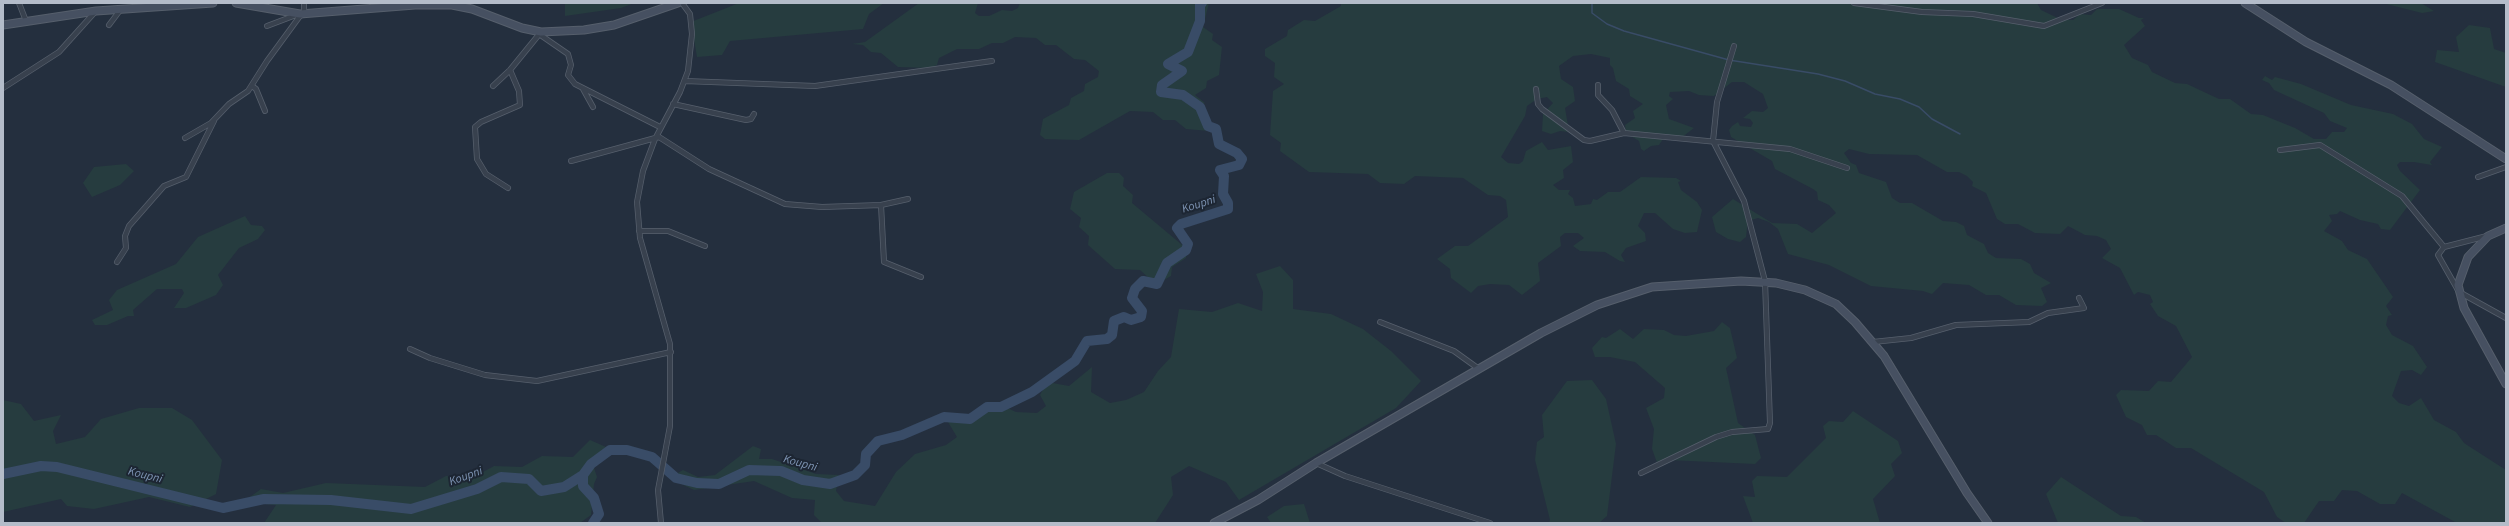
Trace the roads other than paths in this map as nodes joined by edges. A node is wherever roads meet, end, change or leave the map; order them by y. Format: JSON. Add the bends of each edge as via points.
{"nodes":[{"id":1,"x":19,"y":3,"type":"edge"},
{"id":2,"x":213,"y":3,"type":"edge"},
{"id":3,"x":236,"y":3,"type":"edge"},
{"id":4,"x":678,"y":3,"type":"edge"},
{"id":5,"x":682,"y":3,"type":"edge"},
{"id":6,"x":1854,"y":3,"type":"edge"},
{"id":7,"x":2101,"y":3,"type":"edge"},
{"id":8,"x":2245,"y":3,"type":"edge"},
{"id":9,"x":452,"y":4,"type":"edge"},
{"id":10,"x":304,"y":5,"type":"dead end"},
{"id":11,"x":119,"y":6,"type":"edge"},
{"id":12,"x":96,"y":11,"type":"junction"},
{"id":13,"x":302,"y":14,"type":"junction"},
{"id":14,"x":26,"y":21,"type":"junction"},
{"id":15,"x":3,"y":25,"type":"edge"},
{"id":16,"x":109,"y":25,"type":"dead end"},
{"id":17,"x":267,"y":26,"type":"dead end"},
{"id":18,"x":540,"y":33,"type":"junction"},
{"id":19,"x":1734,"y":46,"type":"dead end"},
{"id":20,"x":992,"y":61,"type":"dead end"},
{"id":21,"x":510,"y":70,"type":"junction"},
{"id":22,"x":685,"y":81,"type":"junction"},
{"id":23,"x":1598,"y":85,"type":"dead end"},
{"id":24,"x":252,"y":86,"type":"junction"},
{"id":25,"x":493,"y":86,"type":"dead end"},
{"id":26,"x":3,"y":88,"type":"edge"},
{"id":27,"x":582,"y":89,"type":"junction"},
{"id":28,"x":1536,"y":89,"type":"dead end"},
{"id":29,"x":673,"y":104,"type":"junction"},
{"id":30,"x":593,"y":107,"type":"dead end"},
{"id":31,"x":265,"y":111,"type":"dead end"},
{"id":32,"x":754,"y":114,"type":"dead end"},
{"id":33,"x":215,"y":120,"type":"junction"},
{"id":34,"x":660,"y":127,"type":"junction"},
{"id":35,"x":1624,"y":133,"type":"junction"},
{"id":36,"x":656,"y":137,"type":"junction"},
{"id":37,"x":185,"y":138,"type":"dead end"},
{"id":38,"x":1713,"y":141,"type":"junction"},
{"id":39,"x":2280,"y":150,"type":"dead end"},
{"id":40,"x":2506,"y":159,"type":"edge"},
{"id":41,"x":571,"y":161,"type":"dead end"},
{"id":42,"x":2506,"y":167,"type":"edge"},
{"id":43,"x":1847,"y":168,"type":"dead end"},
{"id":44,"x":2478,"y":177,"type":"dead end"},
{"id":45,"x":508,"y":188,"type":"dead end"},
{"id":46,"x":908,"y":199,"type":"dead end"},
{"id":47,"x":881,"y":205,"type":"junction"},
{"id":48,"x":2506,"y":228,"type":"edge"},
{"id":49,"x":639,"y":230,"type":"junction"},
{"id":50,"x":2488,"y":236,"type":"junction"},
{"id":51,"x":705,"y":246,"type":"dead end"},
{"id":52,"x":2444,"y":247,"type":"junction"},
{"id":53,"x":117,"y":262,"type":"dead end"},
{"id":54,"x":921,"y":277,"type":"dead end"},
{"id":55,"x":1766,"y":281,"type":"junction"},
{"id":56,"x":2459,"y":292,"type":"junction"},
{"id":57,"x":2079,"y":298,"type":"dead end"},
{"id":58,"x":2506,"y":318,"type":"edge"},
{"id":59,"x":1380,"y":322,"type":"dead end"},
{"id":60,"x":1873,"y":342,"type":"junction"},
{"id":61,"x":410,"y":348,"type":"dead end"},
{"id":62,"x":671,"y":352,"type":"junction"},
{"id":63,"x":1479,"y":369,"type":"junction"},
{"id":64,"x":2506,"y":384,"type":"edge"},
{"id":65,"x":1316,"y":462,"type":"junction"},
{"id":66,"x":1641,"y":473,"type":"dead end"},
{"id":67,"x":661,"y":523,"type":"edge"},
{"id":68,"x":1214,"y":523,"type":"edge"},
{"id":69,"x":1490,"y":523,"type":"edge"},
{"id":70,"x":1988,"y":523,"type":"edge"}],
"edges":[{"from":1,"to":14,"type":"street"},
{"from":2,"to":11,"type":"street"},
{"from":3,"to":13,"type":"street"},
{"from":4,"to":18,"type":"street","via":[[614,25]]},
{"from":5,"to":22,"type":"street","via":[[690,14],[692,34]]},
{"from":6,"to":7,"type":"street","via":[[1922,12],[1973,14],[2044,26]]},
{"from":8,"to":40,"type":"street","via":[[2306,42],[2398,89]]},
{"from":9,"to":13,"type":"street"},
{"from":9,"to":18,"type":"street"},
{"from":10,"to":13,"type":"street"},
{"from":11,"to":12,"type":"street"},
{"from":11,"to":16,"type":"street"},
{"from":12,"to":14,"type":"street"},
{"from":12,"to":26,"type":"street","via":[[59,52]]},
{"from":13,"to":17,"type":"street"},
{"from":13,"to":24,"type":"street"},
{"from":14,"to":15,"type":"street"},
{"from":18,"to":21,"type":"street"},
{"from":18,"to":27,"type":"street","via":[[568,54],[571,65],[569,78]]},
{"from":19,"to":38,"type":"street","via":[[1716,102]]},
{"from":20,"to":22,"type":"street","via":[[815,86]]},
{"from":21,"to":25,"type":"street"},
{"from":21,"to":45,"type":"street","via":[[519,91],[520,105],[477,124],[475,137],[477,158],[486,174]]},
{"from":22,"to":29,"type":"street"},
{"from":23,"to":35,"type":"street","via":[[1598,95],[1612,110]]},
{"from":24,"to":31,"type":"street","via":[[256,89]]},
{"from":24,"to":33,"type":"street","via":[[229,104]]},
{"from":27,"to":30,"type":"street"},
{"from":27,"to":34,"type":"street"},
{"from":28,"to":35,"type":"street","via":[[1538,104],[1542,109],[1584,140],[1590,141]]},
{"from":29,"to":32,"type":"street","via":[[746,120],[751,119]]},
{"from":29,"to":34,"type":"street"},
{"from":33,"to":37,"type":"street"},
{"from":33,"to":53,"type":"street","via":[[186,177],[164,186],[129,226],[125,236],[126,248]]},
{"from":34,"to":36,"type":"street"},
{"from":35,"to":38,"type":"street"},
{"from":36,"to":41,"type":"street"},
{"from":36,"to":47,"type":"street","via":[[666,139],[709,169],[785,204],[822,207]]},
{"from":36,"to":49,"type":"street","via":[[639,188]]},
{"from":38,"to":43,"type":"street","via":[[1795,150]]},
{"from":38,"to":55,"type":"street","via":[[1744,201]]},
{"from":39,"to":52,"type":"street","via":[[2320,145],[2402,196]]},
{"from":42,"to":44,"type":"street"},
{"from":46,"to":47,"type":"street"},
{"from":47,"to":54,"type":"street","via":[[884,262]]},
{"from":48,"to":50,"type":"street"},
{"from":49,"to":51,"type":"street","via":[[668,231]]},
{"from":49,"to":62,"type":"street","via":[[644,255],[667,328]]},
{"from":50,"to":52,"type":"street"},
{"from":50,"to":56,"type":"street","via":[[2466,260],[2458,281]]},
{"from":52,"to":56,"type":"street","via":[[2438,255]]},
{"from":55,"to":60,"type":"street","via":[[1805,290],[1836,304]]},
{"from":55,"to":63,"type":"street","via":[[1677,285],[1622,294],[1561,323]]},
{"from":55,"to":66,"type":"street","via":[[1770,423],[1768,429],[1732,432],[1716,437]]},
{"from":56,"to":58,"type":"street"},
{"from":56,"to":64,"type":"street","via":[[2464,308]]},
{"from":57,"to":60,"type":"street","via":[[2084,308],[2048,313],[2029,322],[1956,325],[1911,338]]},
{"from":59,"to":63,"type":"street","via":[[1454,351]]},
{"from":60,"to":70,"type":"street","via":[[1895,373],[1967,494]]},
{"from":61,"to":62,"type":"street","via":[[430,358],[485,375],[537,381]]},
{"from":62,"to":67,"type":"street","via":[[670,426],[658,490]]},
{"from":63,"to":65,"type":"street"},
{"from":65,"to":68,"type":"street","via":[[1258,500]]},
{"from":65,"to":69,"type":"street","via":[[1345,476]]}]}
